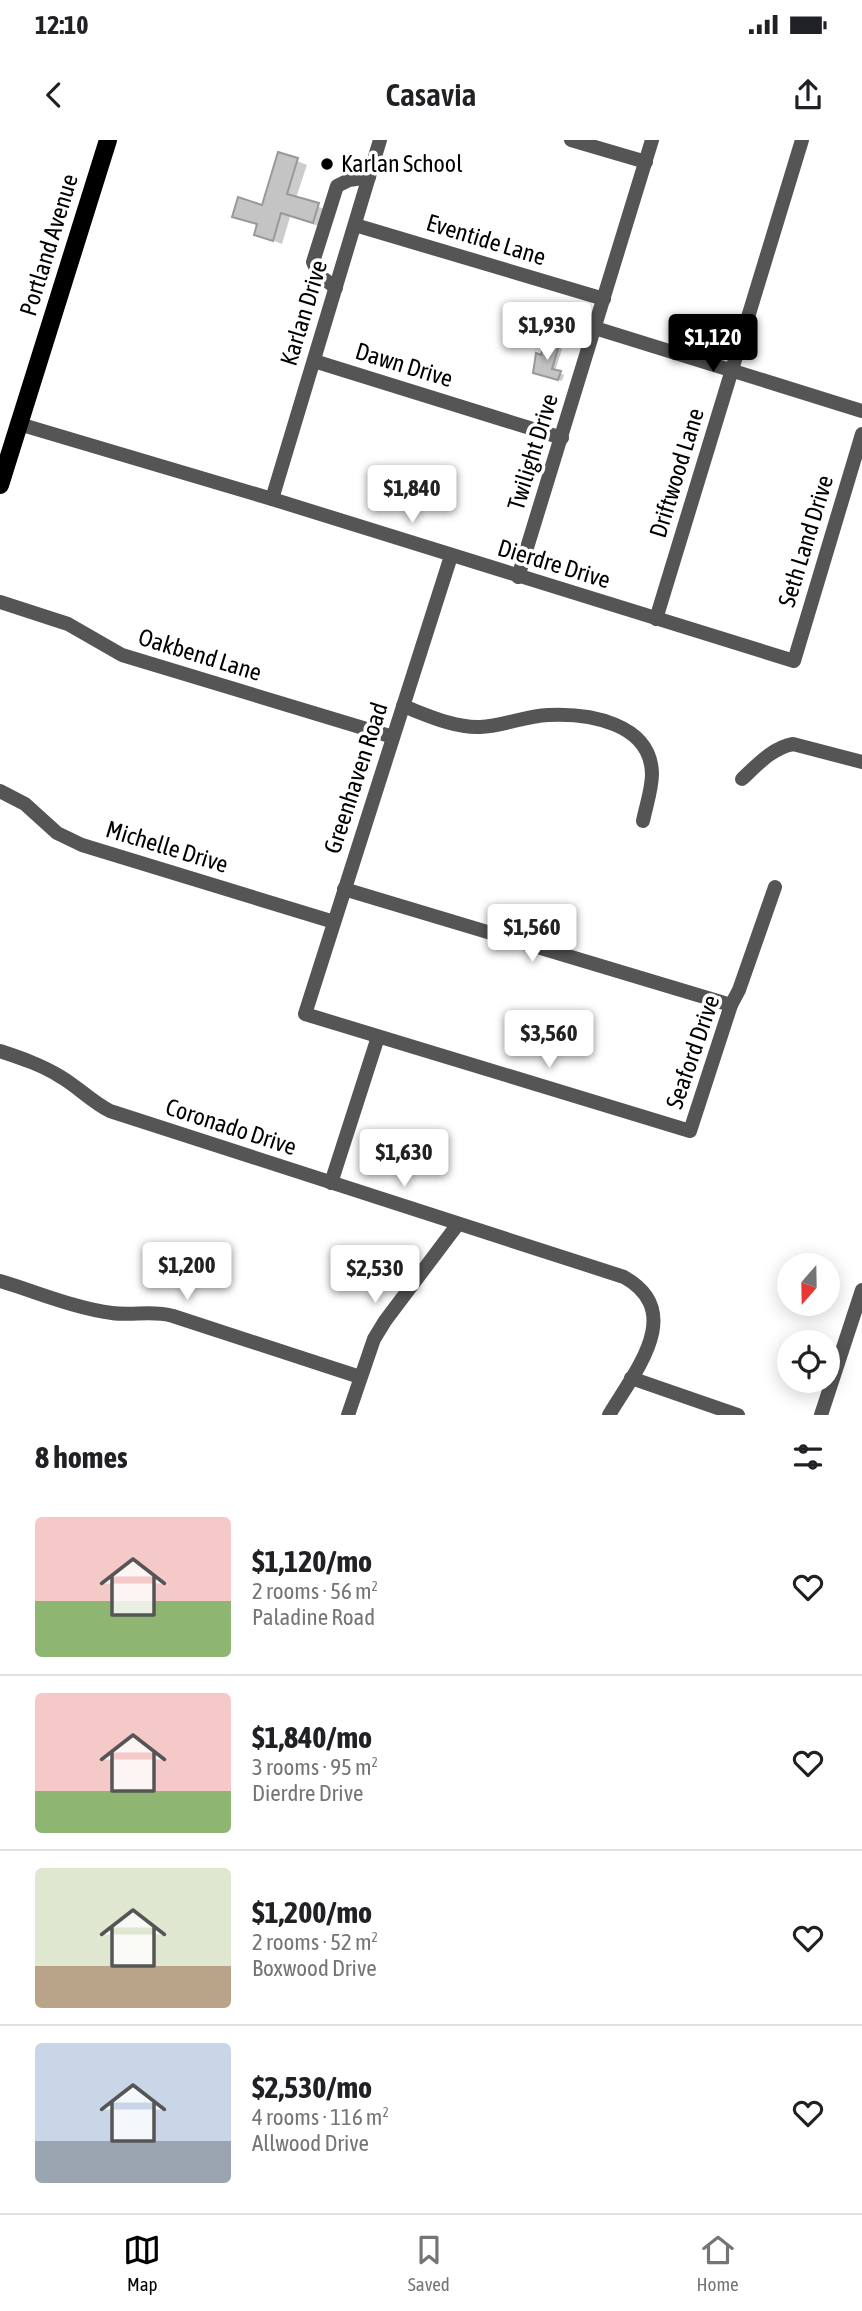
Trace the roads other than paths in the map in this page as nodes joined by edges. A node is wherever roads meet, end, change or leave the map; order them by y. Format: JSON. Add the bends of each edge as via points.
{"nodes":[{"id":1,"x":108,"y":140,"type":"edge"},
{"id":2,"x":380,"y":140,"type":"edge"},
{"id":3,"x":571,"y":140,"type":"edge"},
{"id":4,"x":652,"y":140,"type":"edge"},
{"id":5,"x":802,"y":140,"type":"edge"},
{"id":6,"x":646,"y":162,"type":"junction"},
{"id":7,"x":369,"y":177,"type":"junction"},
{"id":8,"x":355,"y":225,"type":"junction"},
{"id":9,"x":336,"y":288,"type":"junction"},
{"id":10,"x":604,"y":299,"type":"junction"},
{"id":11,"x":596,"y":328,"type":"junction"},
{"id":12,"x":314,"y":361,"type":"junction"},
{"id":13,"x":732,"y":371,"type":"junction"},
{"id":14,"x":862,"y":411,"type":"edge"},
{"id":15,"x":19,"y":424,"type":"junction"},
{"id":16,"x":862,"y":434,"type":"edge"},
{"id":17,"x":562,"y":438,"type":"junction"},
{"id":18,"x":0,"y":485,"type":"edge"},
{"id":19,"x":272,"y":499,"type":"junction"},
{"id":20,"x":451,"y":556,"type":"junction"},
{"id":21,"x":518,"y":577,"type":"junction"},
{"id":22,"x":0,"y":602,"type":"edge"},
{"id":23,"x":656,"y":618,"type":"junction"},
{"id":24,"x":794,"y":661,"type":"joint"},
{"id":25,"x":402,"y":706,"type":"junction"},
{"id":26,"x":393,"y":737,"type":"junction"},
{"id":27,"x":862,"y":762,"type":"edge"},
{"id":28,"x":742,"y":779,"type":"dead end"},
{"id":29,"x":0,"y":791,"type":"edge"},
{"id":30,"x":643,"y":821,"type":"dead end"},
{"id":31,"x":775,"y":887,"type":"dead end"},
{"id":32,"x":344,"y":890,"type":"junction"},
{"id":33,"x":334,"y":922,"type":"junction"},
{"id":34,"x":731,"y":1005,"type":"junction"},
{"id":35,"x":305,"y":1014,"type":"joint"},
{"id":36,"x":378,"y":1037,"type":"junction"},
{"id":37,"x":0,"y":1052,"type":"edge"},
{"id":38,"x":331,"y":1183,"type":"junction"},
{"id":39,"x":458,"y":1224,"type":"junction"},
{"id":40,"x":0,"y":1281,"type":"edge"},
{"id":41,"x":862,"y":1290,"type":"edge"},
{"id":42,"x":360,"y":1377,"type":"junction"},
{"id":43,"x":631,"y":1377,"type":"junction"},
{"id":44,"x":348,"y":1415,"type":"edge"},
{"id":45,"x":609,"y":1415,"type":"edge"},
{"id":46,"x":738,"y":1415,"type":"edge"},
{"id":47,"x":821,"y":1415,"type":"edge"}],
"edges":[{"from":1,"to":15,"type":"main road","name":"Portland Avenue"},
{"from":2,"to":7,"type":"street","name":"Karlan Drive"},
{"from":3,"to":6,"type":"street"},
{"from":4,"to":6,"type":"street","name":"Twilight Drive"},
{"from":5,"to":13,"type":"street","name":"Driftwood Lane"},
{"from":6,"to":10,"type":"street","name":"Twilight Drive"},
{"from":7,"to":8,"type":"street","name":"Karlan Drive"},
{"from":7,"to":9,"type":"street","via":[[337,186],[313,262],[319,275]]},
{"from":8,"to":9,"type":"street","name":"Karlan Drive"},
{"from":8,"to":10,"type":"street","name":"Eventide Lane"},
{"from":9,"to":12,"type":"street","name":"Karlan Drive"},
{"from":10,"to":11,"type":"street","name":"Twilight Drive"},
{"from":11,"to":13,"type":"street"},
{"from":11,"to":17,"type":"street","name":"Twilight Drive"},
{"from":12,"to":17,"type":"street","name":"Dawn Drive"},
{"from":12,"to":19,"type":"street","name":"Karlan Drive"},
{"from":13,"to":14,"type":"street"},
{"from":13,"to":23,"type":"street","name":"Driftwood Lane"},
{"from":15,"to":18,"type":"main road","name":"Portland Avenue"},
{"from":15,"to":19,"type":"street","name":"Dierdre Drive"},
{"from":16,"to":24,"type":"street","name":"Seth Land Drive"},
{"from":17,"to":21,"type":"street","name":"Twilight Drive"},
{"from":19,"to":20,"type":"street","name":"Dierdre Drive"},
{"from":20,"to":21,"type":"street","name":"Dierdre Drive"},
{"from":20,"to":25,"type":"street","name":"Greenhaven Road"},
{"from":21,"to":23,"type":"street","name":"Dierdre Drive"},
{"from":22,"to":26,"type":"street","name":"Oakbend Lane","via":[[68,624],[122,655]]},
{"from":23,"to":24,"type":"street","name":"Dierdre Drive"},
{"from":25,"to":26,"type":"street","name":"Greenhaven Road"},
{"from":25,"to":30,"type":"street","via":[[453,724],[477,727],[547,715],[621,726],[638,739],[651,760]]},
{"from":26,"to":32,"type":"street","name":"Greenhaven Road"},
{"from":27,"to":28,"type":"street","via":[[793,744],[771,754]]},
{"from":29,"to":33,"type":"street","name":"Michelle Drive","via":[[25,804],[57,833],[82,845]]},
{"from":31,"to":34,"type":"street","name":"Seaford Drive"},
{"from":32,"to":33,"type":"street","name":"Greenhaven Road"},
{"from":32,"to":34,"type":"street"},
{"from":33,"to":35,"type":"street","name":"Greenhaven Road"},
{"from":34,"to":36,"type":"street","name":"Seaford Drive","via":[[690,1131]]},
{"from":35,"to":36,"type":"street","name":"Seaford Drive"},
{"from":36,"to":38,"type":"street"},
{"from":37,"to":38,"type":"street","name":"Coronado Drive","via":[[60,1076],[110,1111]]},
{"from":38,"to":39,"type":"street","name":"Coronado Drive"},
{"from":39,"to":42,"type":"street","via":[[385,1321]]},
{"from":39,"to":43,"type":"street","name":"Coronado Drive","via":[[635,1283],[651,1301],[655,1327]]},
{"from":40,"to":42,"type":"street","via":[[93,1310],[173,1316]]},
{"from":41,"to":47,"type":"street"},
{"from":42,"to":44,"type":"street"},
{"from":43,"to":45,"type":"street","name":"Coronado Drive"},
{"from":43,"to":46,"type":"street"}]}
